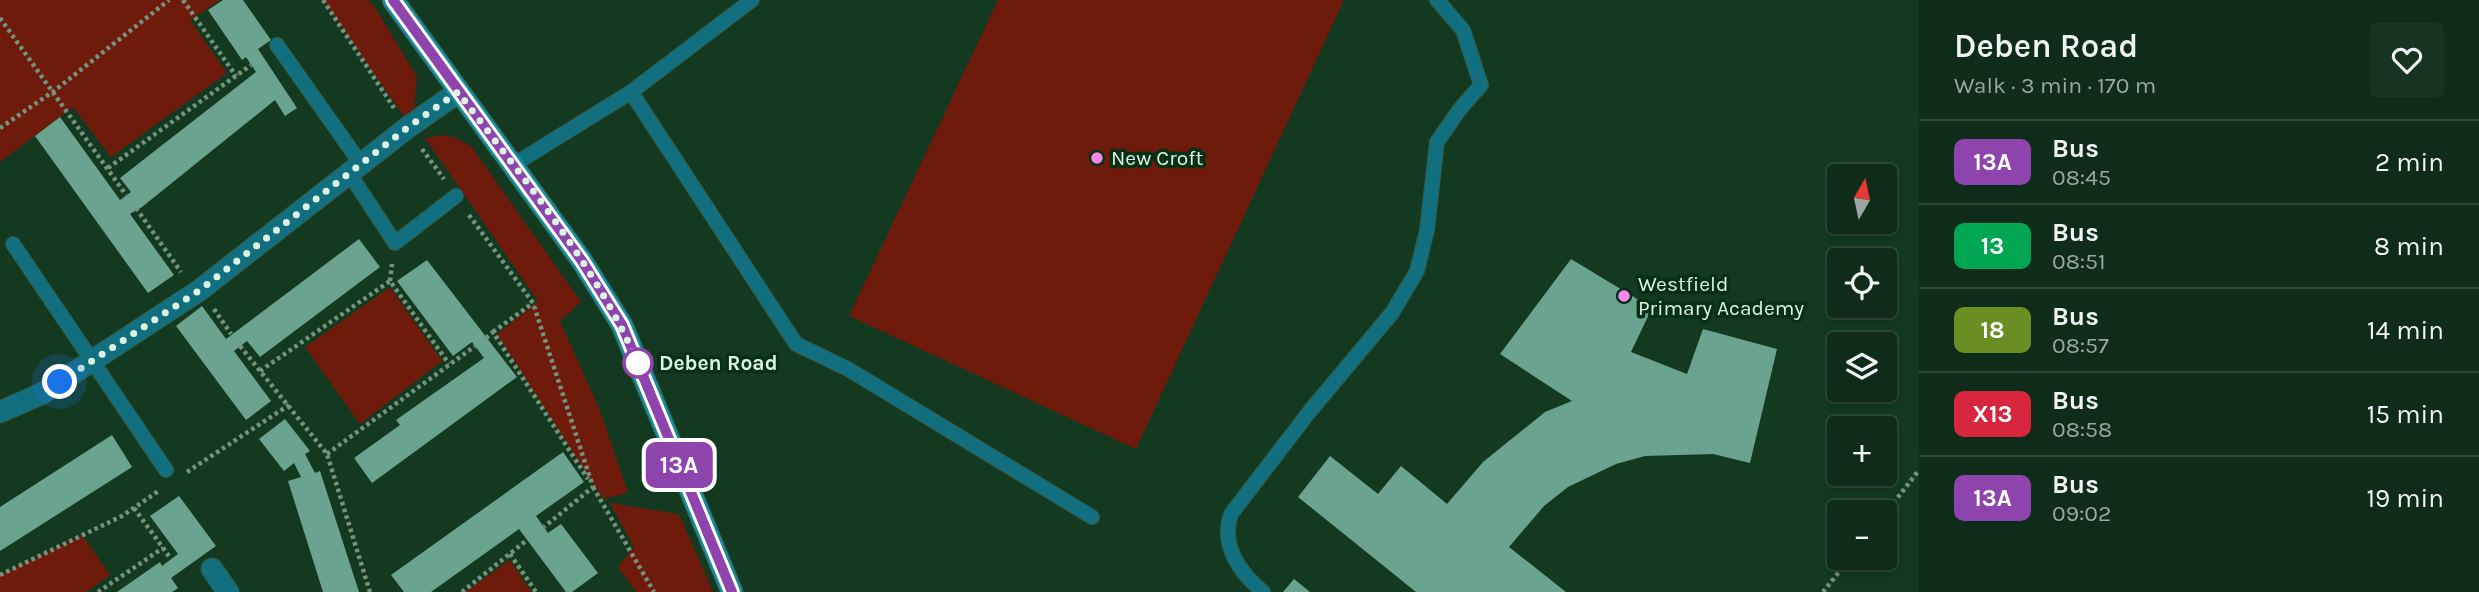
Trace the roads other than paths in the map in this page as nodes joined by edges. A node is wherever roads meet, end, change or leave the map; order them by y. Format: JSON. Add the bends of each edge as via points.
{"nodes":[{"id":1,"x":393,"y":0,"type":"edge"},
{"id":2,"x":752,"y":0,"type":"edge"},
{"id":3,"x":1437,"y":0,"type":"edge"},
{"id":4,"x":277,"y":45,"type":"dead end"},
{"id":5,"x":458,"y":92,"type":"junction"},
{"id":6,"x":631,"y":92,"type":"junction"},
{"id":7,"x":513,"y":165,"type":"junction"},
{"id":8,"x":355,"y":168,"type":"junction"},
{"id":9,"x":456,"y":196,"type":"road end"},
{"id":10,"x":13,"y":244,"type":"dead end"},
{"id":11,"x":93,"y":359,"type":"junction"},
{"id":12,"x":0,"y":412,"type":"edge"},
{"id":13,"x":166,"y":470,"type":"dead end"},
{"id":14,"x":1092,"y":517,"type":"dead end"},
{"id":15,"x":212,"y":569,"type":"dead end"},
{"id":16,"x":229,"y":592,"type":"edge"},
{"id":17,"x":732,"y":592,"type":"edge"},
{"id":18,"x":1264,"y":592,"type":"edge"}],
"edges":[{"from":1,"to":5,"type":"street"},
{"from":2,"to":6,"type":"lane"},
{"from":3,"to":18,"type":"lane","via":[[1463,30],[1481,85],[1437,142],[1427,230],[1411,282],[1392,313],[1231,514],[1226,528],[1234,559]]},
{"from":4,"to":8,"type":"lane"},
{"from":5,"to":7,"type":"street"},
{"from":5,"to":8,"type":"street"},
{"from":6,"to":7,"type":"lane"},
{"from":6,"to":14,"type":"lane","via":[[796,344],[848,369]]},
{"from":7,"to":17,"type":"street","via":[[622,325]]},
{"from":8,"to":9,"type":"lane","via":[[395,243]]},
{"from":8,"to":11,"type":"street","via":[[196,292]]},
{"from":10,"to":11,"type":"lane"},
{"from":11,"to":12,"type":"street","via":[[43,393]]},
{"from":11,"to":13,"type":"lane"},
{"from":15,"to":16,"type":"street"}]}
